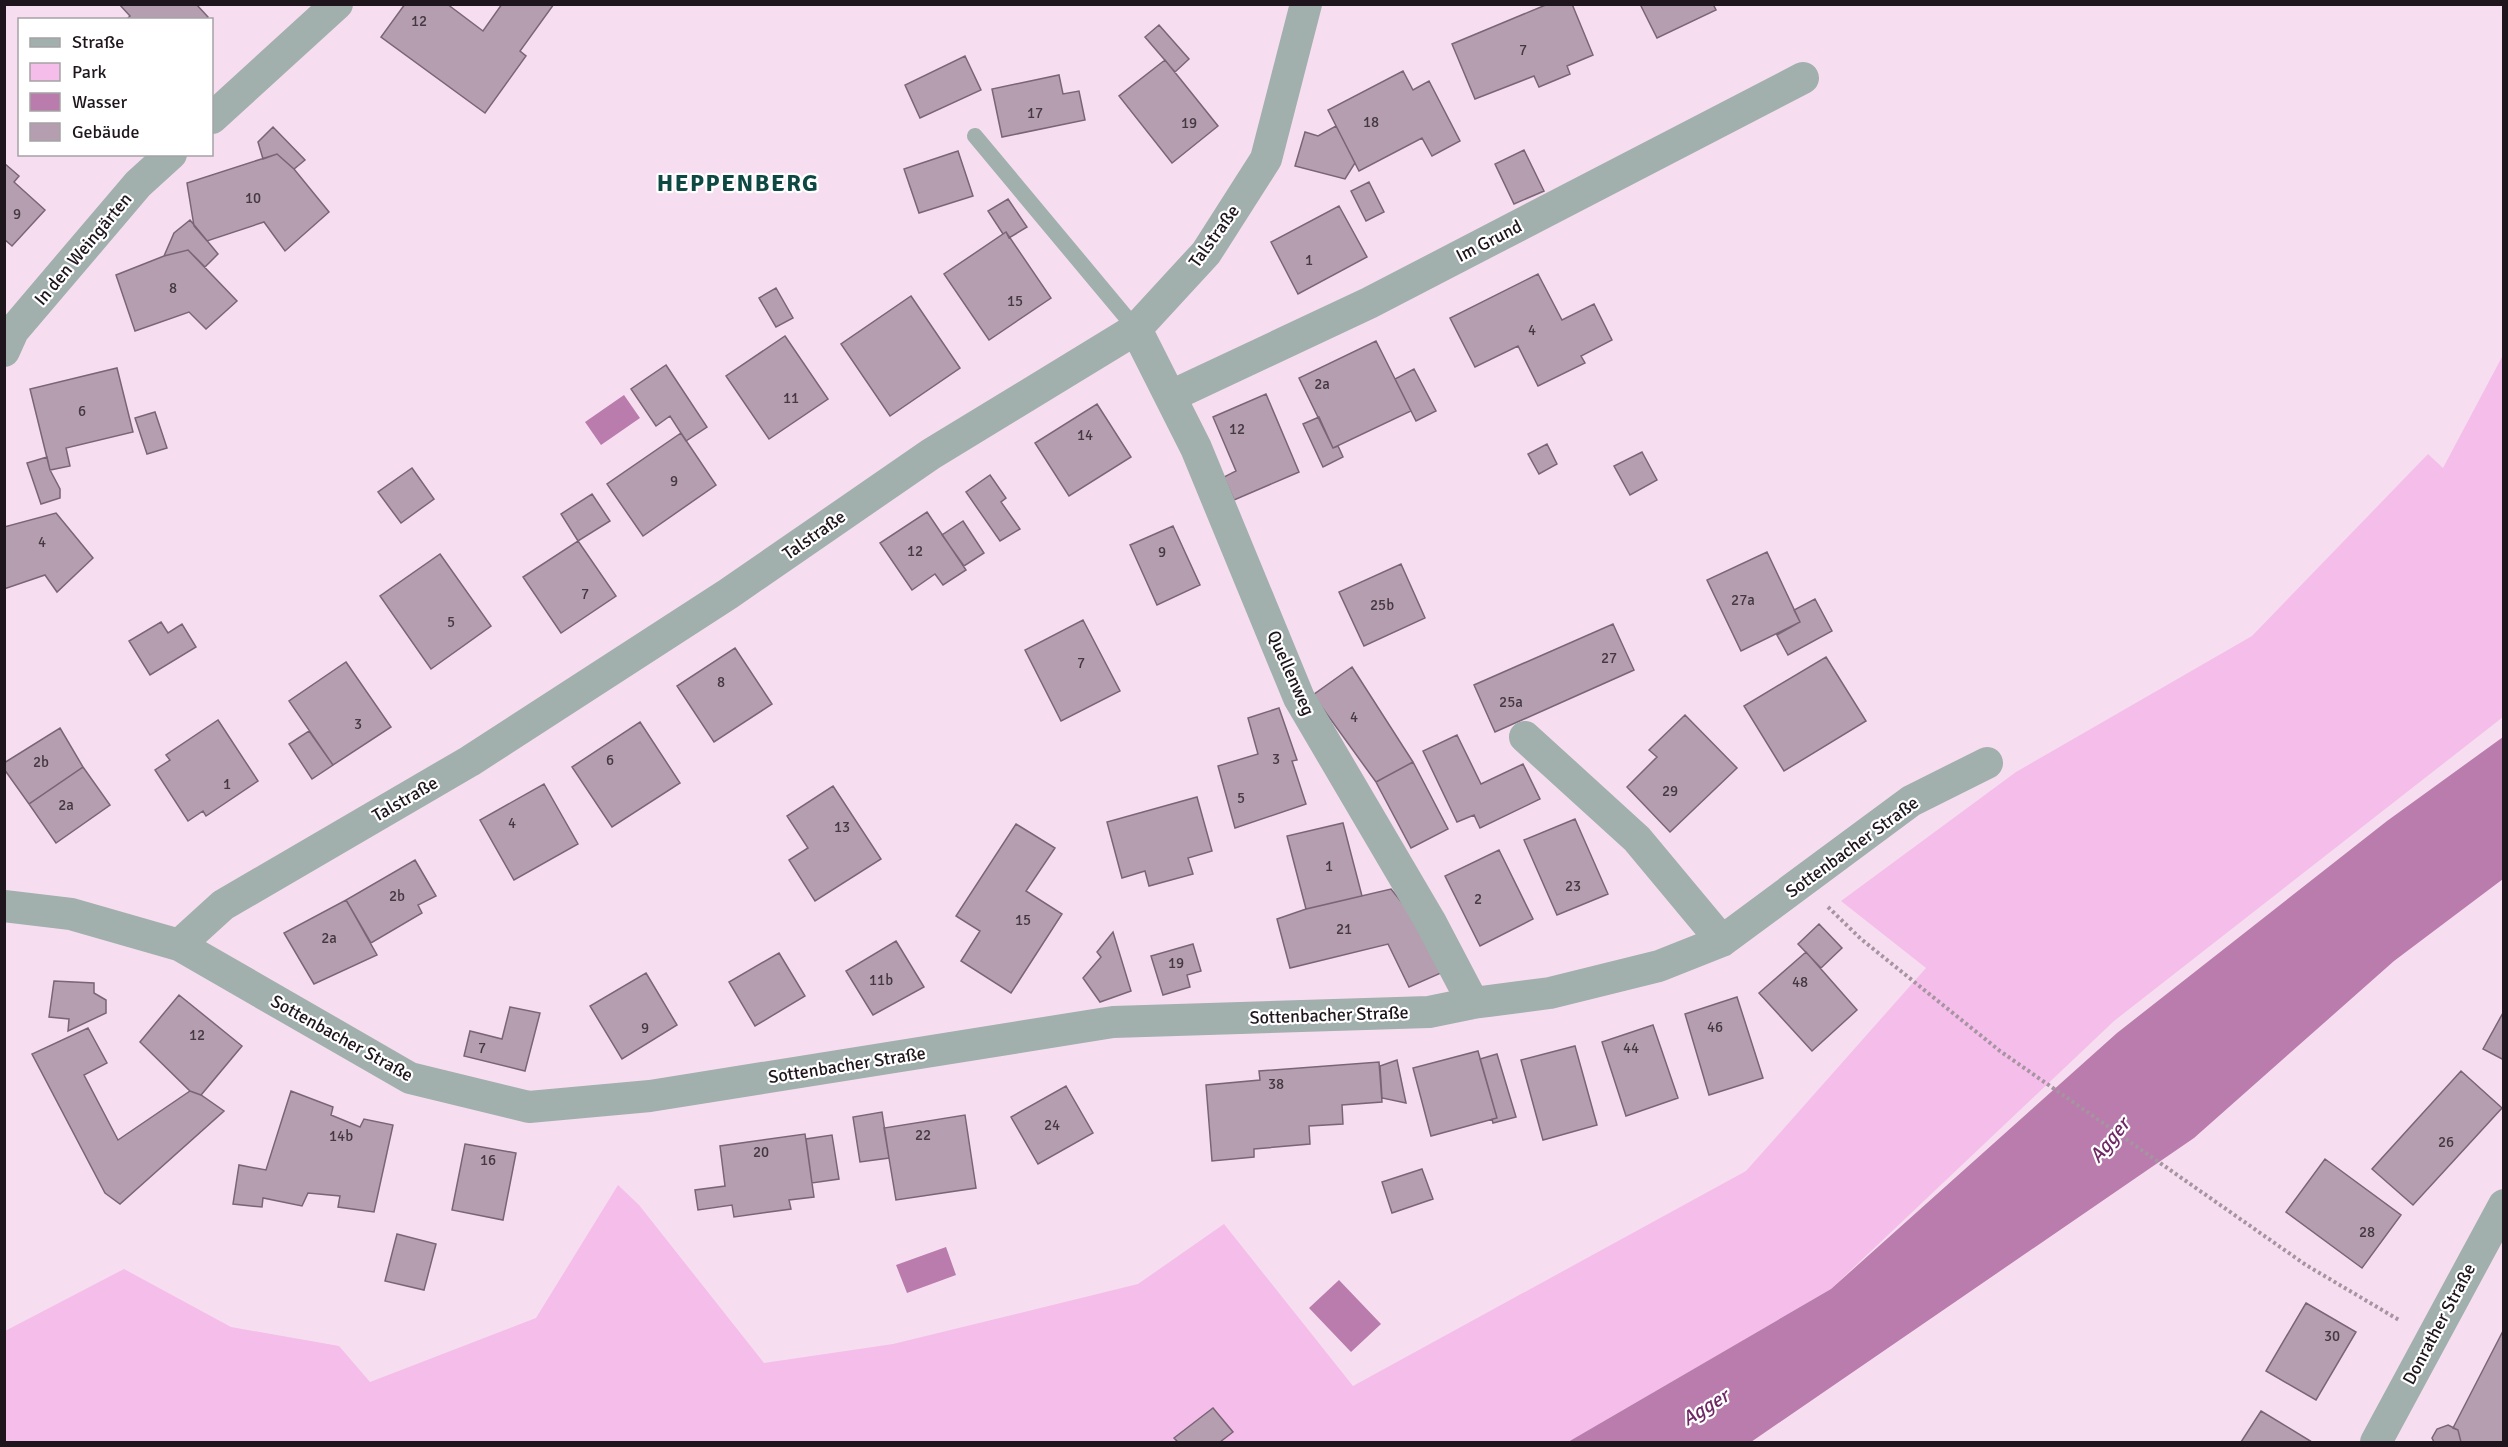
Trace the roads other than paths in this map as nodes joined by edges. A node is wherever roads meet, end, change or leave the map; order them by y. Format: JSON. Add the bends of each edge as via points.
{"nodes":[{"id":1,"x":337,"y":4,"type":"edge"},
{"id":2,"x":1306,"y":4,"type":"edge"},
{"id":3,"x":1803,"y":78,"type":"dead end"},
{"id":4,"x":213,"y":117,"type":"edge"},
{"id":5,"x":975,"y":136,"type":"dead end"},
{"id":6,"x":169,"y":156,"type":"edge"},
{"id":7,"x":1136,"y":329,"type":"junction"},
{"id":8,"x":4,"y":351,"type":"edge"},
{"id":9,"x":1171,"y":396,"type":"junction"},
{"id":10,"x":1525,"y":737,"type":"dead end"},
{"id":11,"x":1987,"y":763,"type":"dead end"},
{"id":12,"x":4,"y":906,"type":"edge"},
{"id":13,"x":1722,"y":941,"type":"junction"},
{"id":14,"x":179,"y":945,"type":"junction"},
{"id":15,"x":1473,"y":1003,"type":"junction"},
{"id":16,"x":2504,"y":1205,"type":"edge"},
{"id":17,"x":2376,"y":1443,"type":"edge"}],
"edges":[{"from":1,"to":4,"type":"street"},
{"from":2,"to":7,"type":"street","name":"Talstraße","via":[[1266,159],[1206,253]]},
{"from":3,"to":9,"type":"street","name":"Im Grund","via":[[1369,303]]},
{"from":5,"to":7,"type":"lane"},
{"from":6,"to":8,"type":"street","name":"In den Weingärten","via":[[138,184],[13,331]]},
{"from":7,"to":9,"type":"street","name":"Quellenweg"},
{"from":7,"to":14,"type":"street","name":"Talstraße","via":[[931,454],[728,594],[470,761],[223,905]]},
{"from":9,"to":15,"type":"street","name":"Quellenweg","via":[[1299,698],[1430,921]]},
{"from":10,"to":13,"type":"street","via":[[1637,839]]},
{"from":11,"to":13,"type":"street","name":"Sottenbacher Straße","via":[[1911,801]]},
{"from":12,"to":14,"type":"street","name":"Sottenbacher Straße","via":[[71,914]]},
{"from":13,"to":15,"type":"street","name":"Sottenbacher Straße","via":[[1659,966],[1583,985]]},
{"from":14,"to":15,"type":"street","name":"Sottenbacher Straße","via":[[410,1078],[529,1107],[650,1096],[1113,1022],[1429,1012]]},
{"from":16,"to":17,"type":"street","name":"Donrather Straße"}]}
